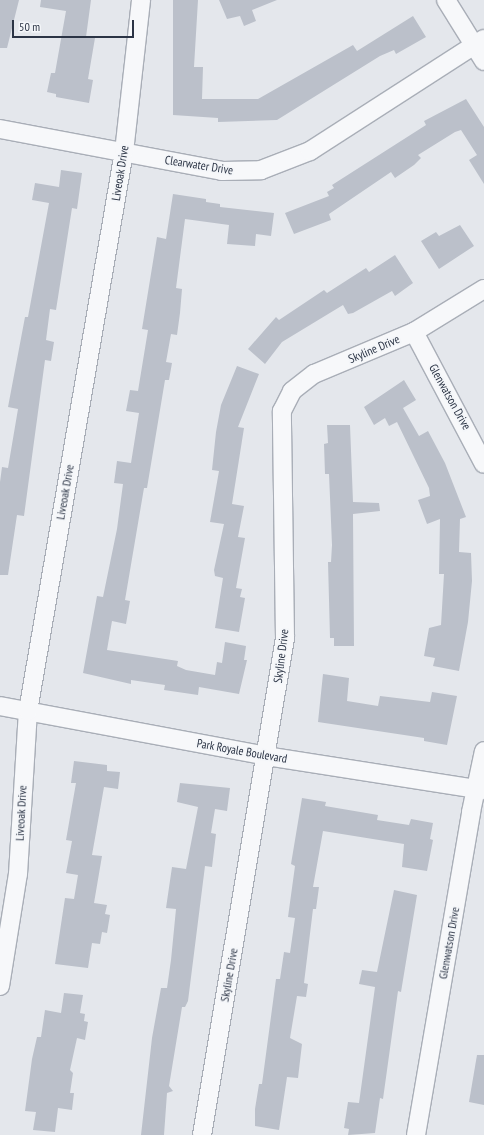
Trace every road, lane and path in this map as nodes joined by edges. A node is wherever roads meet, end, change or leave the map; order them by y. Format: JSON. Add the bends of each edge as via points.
{"nodes":[{"id":1,"x":141,"y":0,"type":"edge"},
{"id":2,"x":446,"y":0,"type":"edge"},
{"id":3,"x":479,"y":42,"type":"edge"},
{"id":4,"x":484,"y":61,"type":"edge"},
{"id":5,"x":0,"y":129,"type":"edge"},
{"id":6,"x":124,"y":152,"type":"junction"},
{"id":7,"x":484,"y":289,"type":"edge"},
{"id":8,"x":414,"y":332,"type":"junction"},
{"id":9,"x":484,"y":464,"type":"edge"},
{"id":10,"x":0,"y":706,"type":"edge"},
{"id":11,"x":28,"y":711,"type":"junction"},
{"id":12,"x":484,"y":751,"type":"edge"},
{"id":13,"x":266,"y":756,"type":"junction"},
{"id":14,"x":480,"y":789,"type":"edge"},
{"id":15,"x":0,"y":986,"type":"edge"},
{"id":16,"x":202,"y":1135,"type":"edge"},
{"id":17,"x":416,"y":1135,"type":"edge"}],
"edges":[{"from":1,"to":6,"type":"street","name":"Liveoak Drive"},
{"from":2,"to":3,"type":"street"},
{"from":3,"to":4,"type":"street"},
{"from":3,"to":6,"type":"street","name":"Clearwater Drive","via":[[310,151],[277,166],[222,171]]},
{"from":5,"to":6,"type":"street","name":"Clearwater Drive"},
{"from":6,"to":11,"type":"street","name":"Liveoak Drive"},
{"from":7,"to":8,"type":"street","name":"Skyline Drive"},
{"from":8,"to":9,"type":"street","name":"Glenwatson Drive"},
{"from":8,"to":13,"type":"street","name":"Skyline Drive","via":[[314,374],[292,391],[282,411],[285,638]]},
{"from":10,"to":11,"type":"street","name":"Park Royale Boulevard"},
{"from":11,"to":13,"type":"street","name":"Park Royale Boulevard"},
{"from":11,"to":15,"type":"street","name":"Liveoak Drive","via":[[18,874]]},
{"from":12,"to":14,"type":"street","name":"Glenwatson Drive"},
{"from":13,"to":14,"type":"street","name":"Park Royale Boulevard"},
{"from":13,"to":16,"type":"street","name":"Skyline Drive"},
{"from":14,"to":17,"type":"street","name":"Glenwatson Drive"}]}
